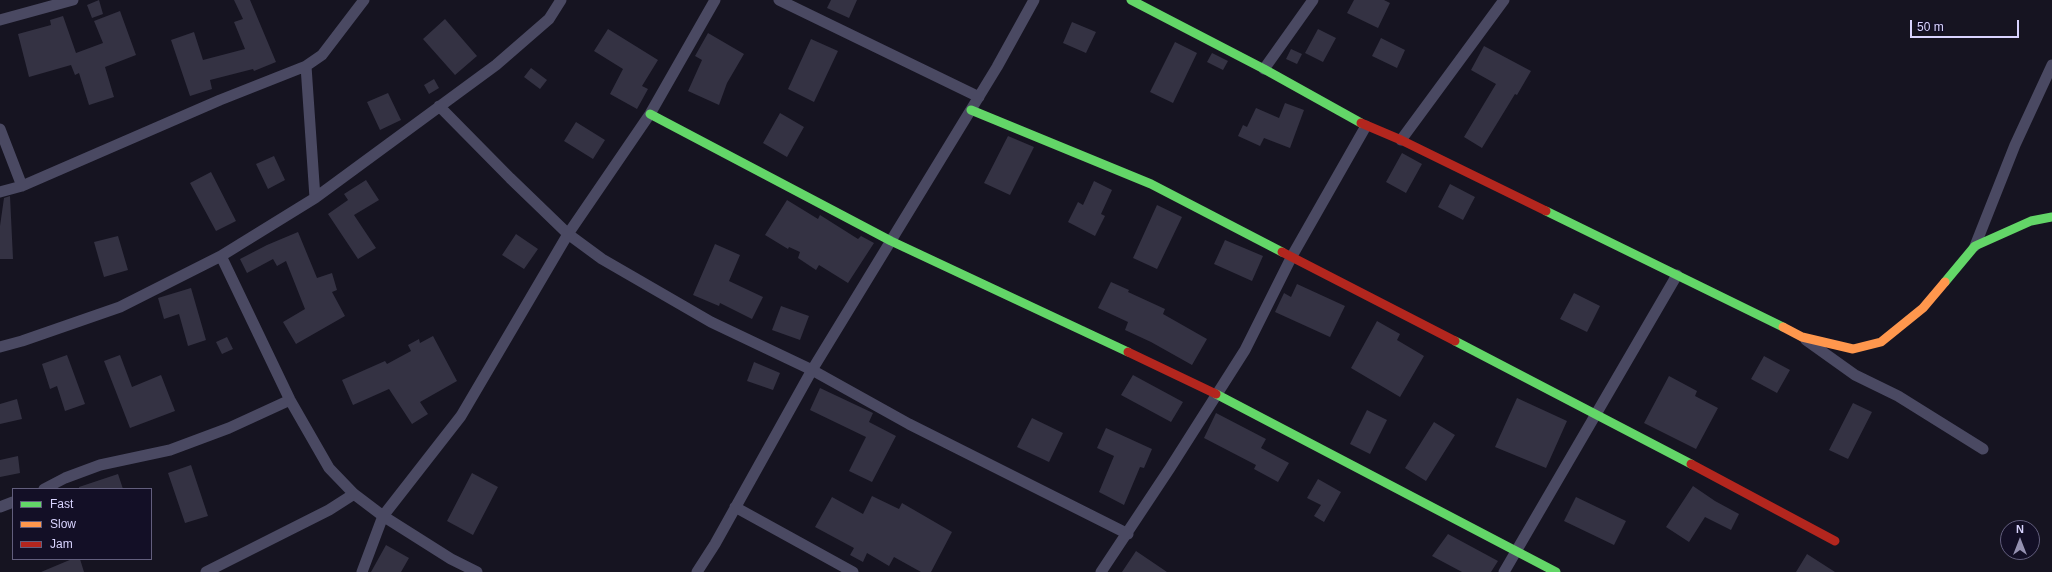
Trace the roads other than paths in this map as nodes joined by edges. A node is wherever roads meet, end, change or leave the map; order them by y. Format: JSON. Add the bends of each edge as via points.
{"nodes":[{"id":1,"x":73,"y":0,"type":"edge"},
{"id":2,"x":364,"y":0,"type":"edge"},
{"id":3,"x":561,"y":0,"type":"edge"},
{"id":4,"x":715,"y":0,"type":"edge"},
{"id":5,"x":779,"y":0,"type":"edge"},
{"id":6,"x":1034,"y":0,"type":"edge"},
{"id":7,"x":1131,"y":0,"type":"edge"},
{"id":8,"x":1313,"y":0,"type":"edge"},
{"id":9,"x":1504,"y":0,"type":"edge"},
{"id":10,"x":0,"y":20,"type":"edge"},
{"id":11,"x":2052,"y":65,"type":"edge"},
{"id":12,"x":306,"y":66,"type":"junction"},
{"id":13,"x":1264,"y":69,"type":"junction"},
{"id":14,"x":979,"y":97,"type":"junction"},
{"id":15,"x":439,"y":106,"type":"junction"},
{"id":16,"x":971,"y":110,"type":"junction"},
{"id":17,"x":650,"y":114,"type":"junction"},
{"id":18,"x":1366,"y":126,"type":"junction"},
{"id":19,"x":0,"y":129,"type":"edge"},
{"id":20,"x":1401,"y":140,"type":"junction"},
{"id":21,"x":22,"y":186,"type":"junction"},
{"id":22,"x":0,"y":192,"type":"edge"},
{"id":23,"x":315,"y":198,"type":"junction"},
{"id":24,"x":2052,"y":217,"type":"edge"},
{"id":25,"x":568,"y":234,"type":"junction"},
{"id":26,"x":891,"y":241,"type":"junction"},
{"id":27,"x":1975,"y":246,"type":"junction"},
{"id":28,"x":221,"y":256,"type":"junction"},
{"id":29,"x":1292,"y":256,"type":"junction"},
{"id":30,"x":1677,"y":275,"type":"junction"},
{"id":31,"x":1802,"y":338,"type":"junction"},
{"id":32,"x":0,"y":346,"type":"edge"},
{"id":33,"x":812,"y":370,"type":"junction"},
{"id":34,"x":1217,"y":394,"type":"junction"},
{"id":35,"x":290,"y":400,"type":"junction"},
{"id":36,"x":1596,"y":414,"type":"junction"},
{"id":37,"x":1983,"y":449,"type":"dead end"},
{"id":38,"x":46,"y":488,"type":"edge"},
{"id":39,"x":354,"y":494,"type":"junction"},
{"id":40,"x":12,"y":502,"type":"edge"},
{"id":41,"x":0,"y":507,"type":"edge"},
{"id":42,"x":735,"y":507,"type":"junction"},
{"id":43,"x":383,"y":516,"type":"junction"},
{"id":44,"x":1128,"y":534,"type":"junction"},
{"id":45,"x":1835,"y":541,"type":"dead end"},
{"id":46,"x":1516,"y":551,"type":"junction"},
{"id":47,"x":206,"y":572,"type":"edge"},
{"id":48,"x":362,"y":572,"type":"edge"},
{"id":49,"x":477,"y":572,"type":"edge"},
{"id":50,"x":696,"y":572,"type":"edge"},
{"id":51,"x":853,"y":572,"type":"edge"},
{"id":52,"x":1101,"y":572,"type":"edge"},
{"id":53,"x":1504,"y":572,"type":"edge"},
{"id":54,"x":1556,"y":572,"type":"edge"}],
"edges":[{"from":1,"to":10,"type":"street"},
{"from":2,"to":12,"type":"street","via":[[322,55]]},
{"from":3,"to":15,"type":"street","via":[[549,18],[496,65]]},
{"from":4,"to":17,"type":"street"},
{"from":5,"to":14,"type":"street"},
{"from":6,"to":14,"type":"street"},
{"from":7,"to":13,"type":"street"},
{"from":8,"to":13,"type":"street"},
{"from":9,"to":20,"type":"street"},
{"from":11,"to":27,"type":"street","via":[[2015,145]]},
{"from":12,"to":21,"type":"street","via":[[220,100]]},
{"from":12,"to":23,"type":"street"},
{"from":13,"to":18,"type":"street"},
{"from":14,"to":16,"type":"street"},
{"from":15,"to":23,"type":"street"},
{"from":15,"to":25,"type":"street"},
{"from":16,"to":26,"type":"street"},
{"from":16,"to":29,"type":"street","via":[[1151,184]]},
{"from":17,"to":25,"type":"street"},
{"from":17,"to":26,"type":"street"},
{"from":18,"to":20,"type":"street"},
{"from":18,"to":29,"type":"street"},
{"from":19,"to":21,"type":"street"},
{"from":20,"to":30,"type":"street"},
{"from":21,"to":22,"type":"street"},
{"from":23,"to":28,"type":"street"},
{"from":24,"to":27,"type":"street","via":[[2031,221]]},
{"from":25,"to":33,"type":"street","via":[[602,259],[711,322]]},
{"from":25,"to":43,"type":"street","via":[[461,416]]},
{"from":26,"to":33,"type":"street"},
{"from":26,"to":34,"type":"street"},
{"from":27,"to":31,"type":"street","via":[[1923,308],[1881,342],[1853,349]]},
{"from":28,"to":32,"type":"street","via":[[120,307],[22,341]]},
{"from":28,"to":35,"type":"street"},
{"from":29,"to":34,"type":"street","via":[[1245,350]]},
{"from":29,"to":36,"type":"street"},
{"from":30,"to":31,"type":"street"},
{"from":30,"to":36,"type":"street"},
{"from":31,"to":37,"type":"street","via":[[1855,376],[1898,396]]},
{"from":33,"to":42,"type":"street"},
{"from":33,"to":44,"type":"street","via":[[909,424]]},
{"from":34,"to":44,"type":"street"},
{"from":34,"to":46,"type":"street"},
{"from":35,"to":38,"type":"street","via":[[229,428],[170,450],[100,465]]},
{"from":35,"to":39,"type":"street","via":[[329,468]]},
{"from":36,"to":45,"type":"street"},
{"from":36,"to":46,"type":"street"},
{"from":39,"to":43,"type":"street"},
{"from":39,"to":47,"type":"street","via":[[256,549]]},
{"from":40,"to":41,"type":"street"},
{"from":42,"to":50,"type":"street"},
{"from":42,"to":51,"type":"street"},
{"from":43,"to":48,"type":"street"},
{"from":43,"to":49,"type":"street","via":[[451,559]]},
{"from":44,"to":52,"type":"street"},
{"from":46,"to":53,"type":"street"},
{"from":46,"to":54,"type":"street"}]}
